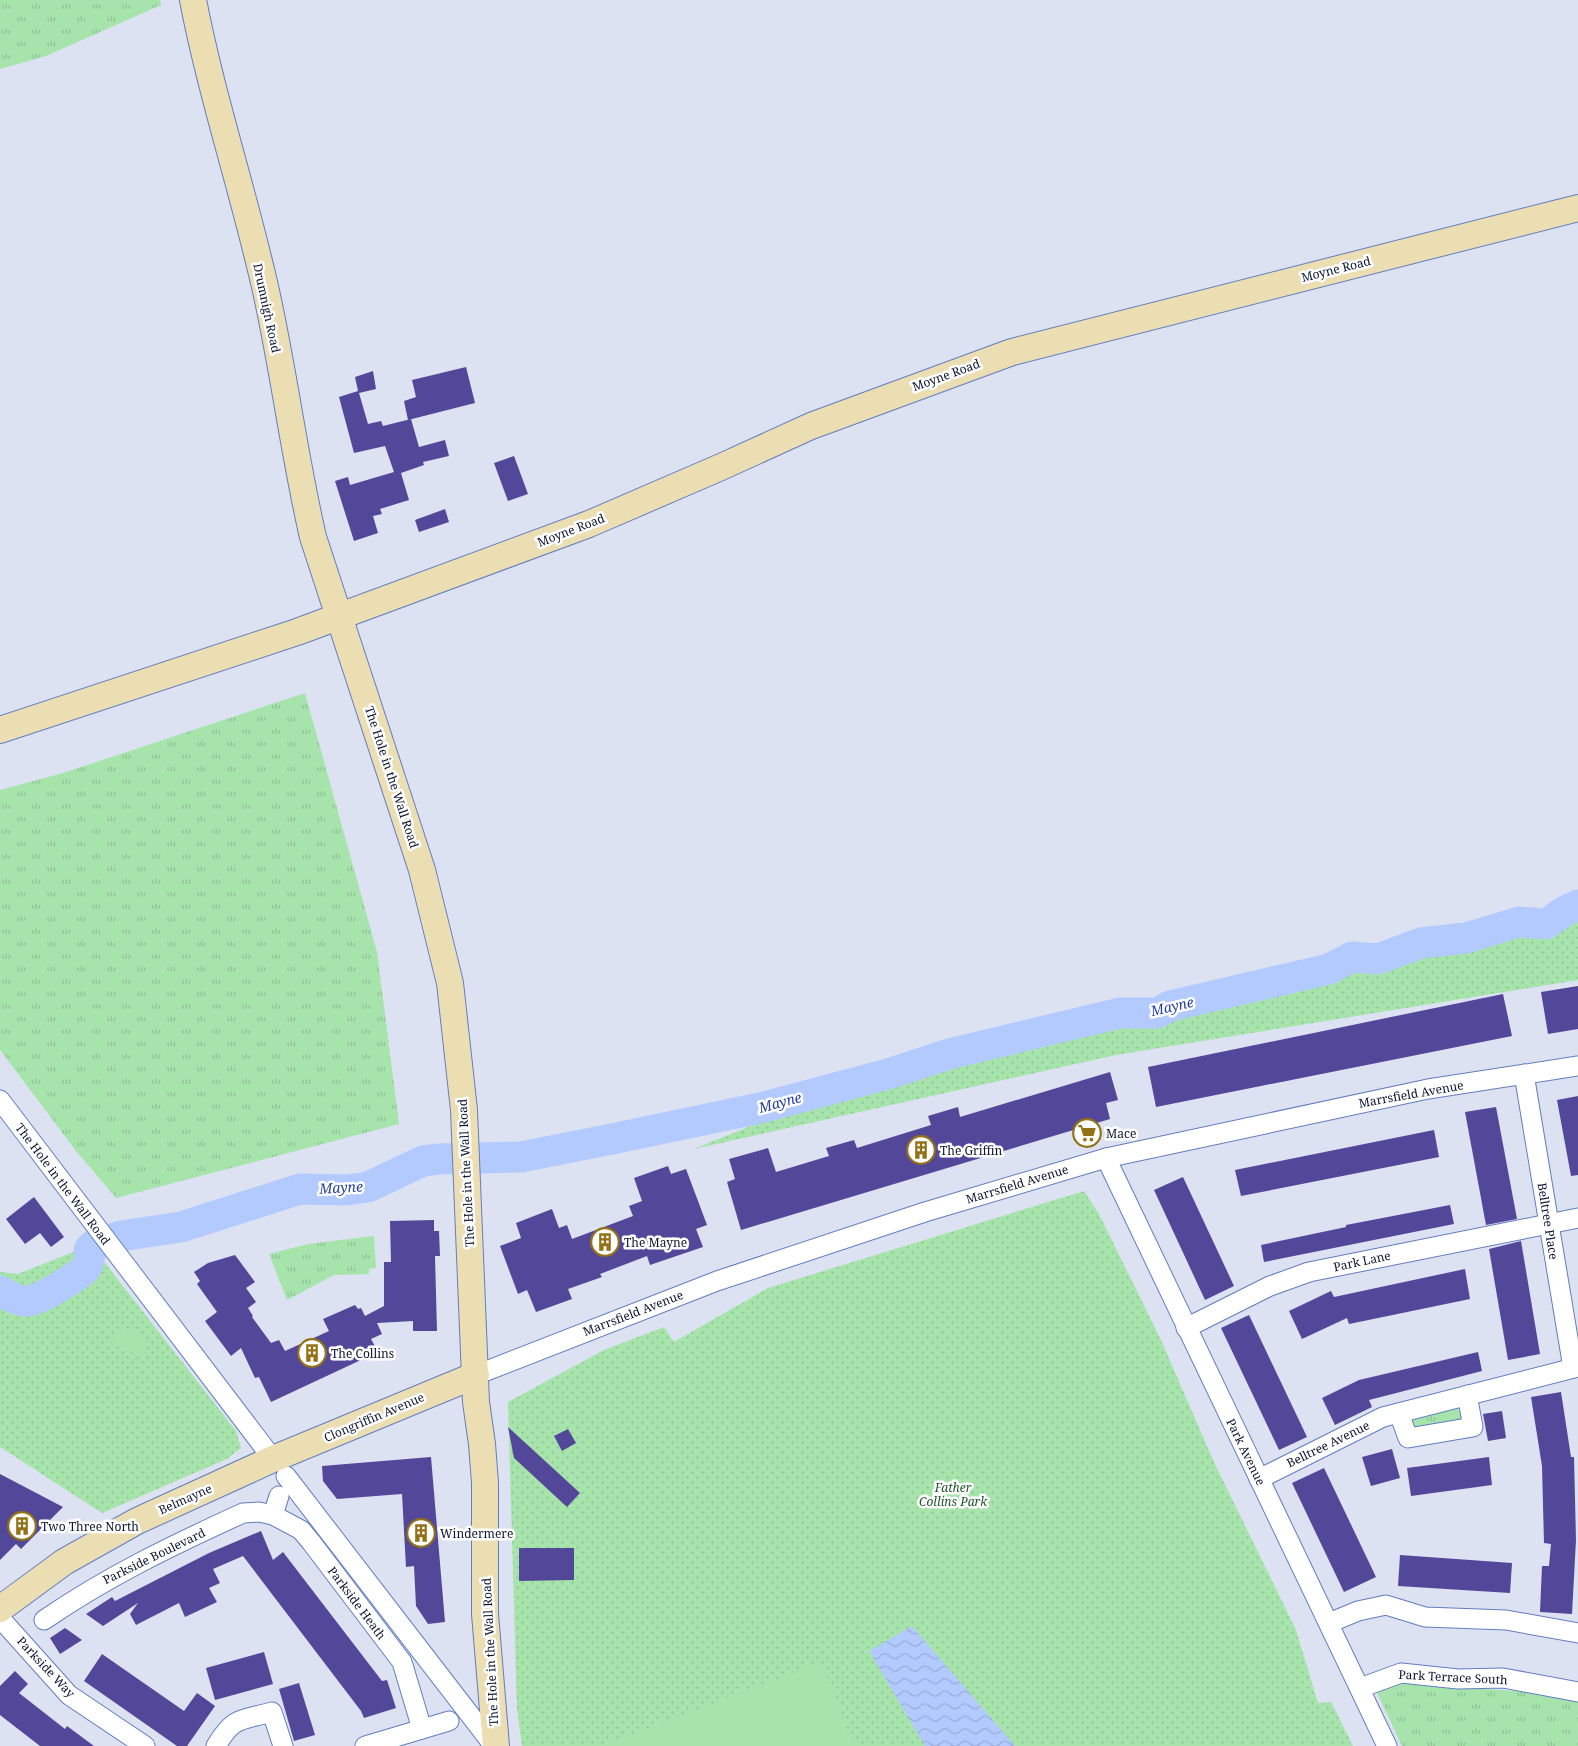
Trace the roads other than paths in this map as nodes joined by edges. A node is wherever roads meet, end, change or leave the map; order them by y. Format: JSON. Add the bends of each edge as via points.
{"nodes":[{"id":1,"x":193,"y":0,"type":"edge"},
{"id":2,"x":1578,"y":208,"type":"edge"},
{"id":3,"x":338,"y":616,"type":"junction"},
{"id":4,"x":0,"y":730,"type":"edge"},
{"id":5,"x":1578,"y":1066,"type":"edge"},
{"id":6,"x":1524,"y":1074,"type":"junction"},
{"id":7,"x":0,"y":1100,"type":"edge"},
{"id":8,"x":1106,"y":1158,"type":"junction"},
{"id":9,"x":1578,"y":1218,"type":"edge"},
{"id":10,"x":1548,"y":1223,"type":"junction"},
{"id":11,"x":1186,"y":1328,"type":"junction"},
{"id":12,"x":1575,"y":1367,"type":"edge"},
{"id":13,"x":476,"y":1374,"type":"junction"},
{"id":14,"x":1467,"y":1396,"type":"junction"},
{"id":15,"x":1399,"y":1413,"type":"junction"},
{"id":16,"x":280,"y":1468,"type":"junction"},
{"id":17,"x":1259,"y":1478,"type":"junction"},
{"id":18,"x":279,"y":1496,"type":"dead end"},
{"id":19,"x":272,"y":1515,"type":"junction"},
{"id":20,"x":0,"y":1610,"type":"edge"},
{"id":21,"x":0,"y":1618,"type":"edge"},
{"id":22,"x":44,"y":1620,"type":"dead end"},
{"id":23,"x":1329,"y":1623,"type":"junction"},
{"id":24,"x":1578,"y":1633,"type":"edge"},
{"id":25,"x":1360,"y":1688,"type":"junction"},
{"id":26,"x":1578,"y":1692,"type":"edge"},
{"id":27,"x":449,"y":1721,"type":"dead end"},
{"id":28,"x":422,"y":1729,"type":"junction"},
{"id":29,"x":144,"y":1746,"type":"edge"},
{"id":30,"x":216,"y":1746,"type":"edge"},
{"id":31,"x":283,"y":1746,"type":"edge"},
{"id":32,"x":364,"y":1746,"type":"edge"},
{"id":33,"x":495,"y":1746,"type":"edge"},
{"id":34,"x":1387,"y":1746,"type":"edge"}],
"edges":[{"from":1,"to":3,"type":"main road","name":"Drumnigh Road","via":[[219,116],[266,291],[302,490]]},
{"from":2,"to":3,"type":"main road","name":"Moyne Road","via":[[1012,352],[811,426],[590,524]]},
{"from":3,"to":4,"type":"main road","name":"Moyne Road"},
{"from":3,"to":13,"type":"main road","name":"The Hole in the Wall Road","via":[[422,870],[450,983],[464,1110]]},
{"from":5,"to":6,"type":"street","name":"Marrsfield Avenue"},
{"from":6,"to":8,"type":"street","name":"Marrsfield Avenue","via":[[1428,1089]]},
{"from":6,"to":10,"type":"street","name":"Belltree Place"},
{"from":7,"to":16,"type":"street","name":"The Hole in the Wall Road"},
{"from":8,"to":11,"type":"street","name":"Park Avenue"},
{"from":8,"to":13,"type":"street","name":"Marrsfield Avenue","via":[[925,1212],[717,1281]]},
{"from":9,"to":10,"type":"street","name":"Park Lane"},
{"from":10,"to":11,"type":"street","name":"Park Lane","via":[[1310,1272],[1270,1286]]},
{"from":10,"to":12,"type":"street","name":"Belltree Place"},
{"from":11,"to":17,"type":"street","name":"Park Avenue"},
{"from":12,"to":14,"type":"street","name":"Belltree Avenue"},
{"from":13,"to":16,"type":"main road","name":"Clongriffin Avenue"},
{"from":13,"to":33,"type":"main road","name":"The Hole in the Wall Road","via":[[485,1483],[485,1614]]},
{"from":14,"to":15,"type":"street","name":"Belltree Avenue"},
{"from":14,"to":15,"type":"street","via":[[1473,1428],[1408,1438]]},
{"from":15,"to":17,"type":"street","name":"Belltree Avenue","via":[[1383,1417]]},
{"from":16,"to":20,"type":"main road","name":"Belmayne","via":[[137,1521],[64,1562]]},
{"from":16,"to":33,"type":"street","name":"The Hole in the Wall Road"},
{"from":17,"to":23,"type":"street","name":"Park Avenue"},
{"from":18,"to":19,"type":"street"},
{"from":19,"to":22,"type":"street","name":"Parkside Boulevard","via":[[259,1512],[243,1514],[157,1552],[85,1592]]},
{"from":19,"to":28,"type":"street","name":"Parkside Heath","via":[[301,1530],[402,1662]]},
{"from":21,"to":29,"type":"street","name":"Parkside Way","via":[[69,1694]]},
{"from":23,"to":24,"type":"street","via":[[1358,1611],[1386,1605],[1424,1617],[1506,1620]]},
{"from":23,"to":25,"type":"street","name":"Park Avenue"},
{"from":25,"to":26,"type":"street","name":"Park Terrace South","via":[[1401,1673],[1458,1680],[1503,1678]]},
{"from":25,"to":34,"type":"street","name":"Park Avenue"},
{"from":27,"to":28,"type":"street"},
{"from":28,"to":32,"type":"street"},
{"from":30,"to":31,"type":"street","via":[[233,1722],[272,1712]]}]}
